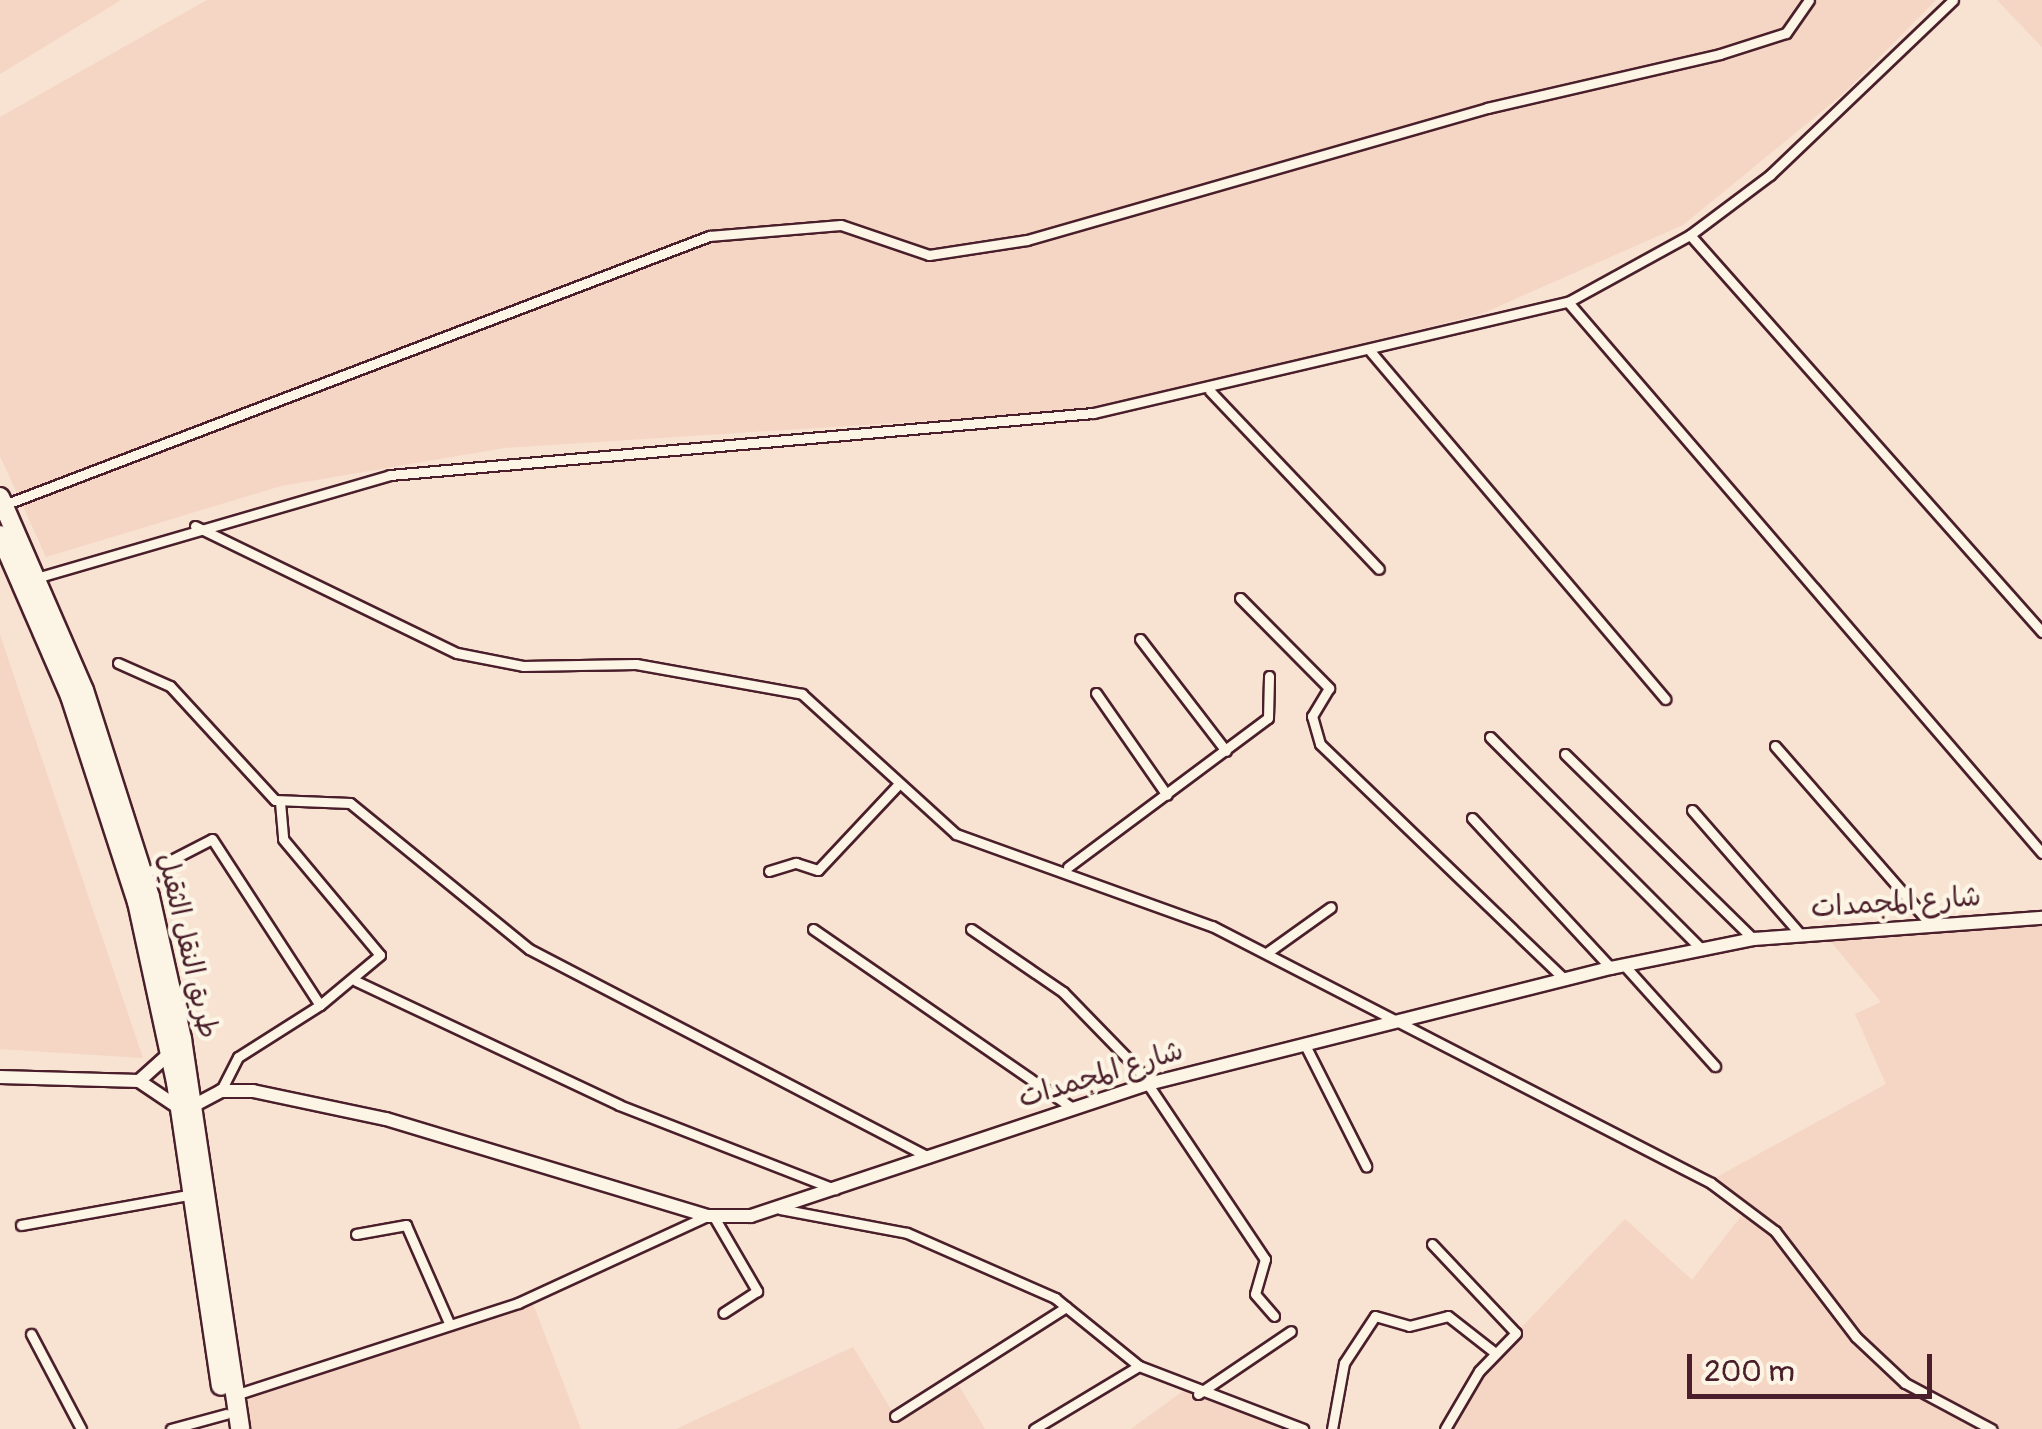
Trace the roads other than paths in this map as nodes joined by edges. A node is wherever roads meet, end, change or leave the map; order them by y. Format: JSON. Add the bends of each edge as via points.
{"nodes":[{"id":1,"x":1809,"y":0,"type":"edge"},
{"id":2,"x":1953,"y":0,"type":"edge"},
{"id":3,"x":1690,"y":235,"type":"junction"},
{"id":4,"x":1568,"y":302,"type":"junction"},
{"id":5,"x":1371,"y":352,"type":"junction"},
{"id":6,"x":1210,"y":390,"type":"junction"},
{"id":7,"x":2,"y":501,"type":"edge"},
{"id":8,"x":195,"y":526,"type":"junction"},
{"id":9,"x":0,"y":535,"type":"edge"},
{"id":10,"x":1379,"y":569,"type":"dead end"},
{"id":11,"x":36,"y":578,"type":"junction"},
{"id":12,"x":1240,"y":598,"type":"dead end"},
{"id":13,"x":2042,"y":632,"type":"edge"},
{"id":14,"x":1140,"y":638,"type":"dead end"},
{"id":15,"x":118,"y":664,"type":"dead end"},
{"id":16,"x":1269,"y":676,"type":"dead end"},
{"id":17,"x":1096,"y":692,"type":"dead end"},
{"id":18,"x":1665,"y":699,"type":"dead end"},
{"id":19,"x":1490,"y":737,"type":"dead end"},
{"id":20,"x":1774,"y":746,"type":"dead end"},
{"id":21,"x":1226,"y":751,"type":"junction"},
{"id":22,"x":1565,"y":754,"type":"dead end"},
{"id":23,"x":897,"y":786,"type":"junction"},
{"id":24,"x":1167,"y":795,"type":"junction"},
{"id":25,"x":280,"y":802,"type":"junction"},
{"id":26,"x":1692,"y":810,"type":"dead end"},
{"id":27,"x":1472,"y":818,"type":"dead end"},
{"id":28,"x":2042,"y":853,"type":"edge"},
{"id":29,"x":1068,"y":867,"type":"junction"},
{"id":30,"x":769,"y":871,"type":"dead end"},
{"id":31,"x":144,"y":874,"type":"junction"},
{"id":32,"x":1331,"y":907,"type":"dead end"},
{"id":33,"x":2042,"y":918,"type":"edge"},
{"id":34,"x":1932,"y":926,"type":"junction"},
{"id":35,"x":812,"y":929,"type":"dead end"},
{"id":36,"x":971,"y":930,"type":"dead end"},
{"id":37,"x":1800,"y":934,"type":"junction"},
{"id":38,"x":1753,"y":939,"type":"junction"},
{"id":39,"x":1701,"y":949,"type":"junction"},
{"id":40,"x":1268,"y":952,"type":"junction"},
{"id":41,"x":1618,"y":967,"type":"junction"},
{"id":42,"x":1565,"y":980,"type":"junction"},
{"id":43,"x":356,"y":981,"type":"junction"},
{"id":44,"x":320,"y":1005,"type":"junction"},
{"id":45,"x":1400,"y":1022,"type":"junction"},
{"id":46,"x":1305,"y":1045,"type":"junction"},
{"id":47,"x":170,"y":1048,"type":"junction"},
{"id":48,"x":1715,"y":1066,"type":"dead end"},
{"id":49,"x":0,"y":1077,"type":"edge"},
{"id":50,"x":139,"y":1081,"type":"junction"},
{"id":51,"x":1148,"y":1084,"type":"junction"},
{"id":52,"x":221,"y":1091,"type":"junction"},
{"id":53,"x":1072,"y":1107,"type":"junction"},
{"id":54,"x":187,"y":1108,"type":"junction"},
{"id":55,"x":929,"y":1157,"type":"junction"},
{"id":56,"x":1366,"y":1166,"type":"dead end"},
{"id":57,"x":835,"y":1189,"type":"junction"},
{"id":58,"x":193,"y":1194,"type":"junction"},
{"id":59,"x":780,"y":1209,"type":"junction"},
{"id":60,"x":710,"y":1216,"type":"junction"},
{"id":61,"x":21,"y":1225,"type":"dead end"},
{"id":62,"x":356,"y":1234,"type":"dead end"},
{"id":63,"x":1432,"y":1244,"type":"dead end"},
{"id":64,"x":1066,"y":1307,"type":"junction"},
{"id":65,"x":723,"y":1313,"type":"dead end"},
{"id":66,"x":1274,"y":1316,"type":"dead end"},
{"id":67,"x":450,"y":1325,"type":"junction"},
{"id":68,"x":1291,"y":1331,"type":"dead end"},
{"id":69,"x":31,"y":1334,"type":"dead end"},
{"id":70,"x":1494,"y":1352,"type":"junction"},
{"id":71,"x":1139,"y":1366,"type":"junction"},
{"id":72,"x":1198,"y":1394,"type":"junction"},
{"id":73,"x":234,"y":1395,"type":"junction"},
{"id":74,"x":896,"y":1416,"type":"dead end"},
{"id":75,"x":227,"y":1422,"type":"edge"},
{"id":76,"x":81,"y":1429,"type":"edge"},
{"id":77,"x":171,"y":1429,"type":"edge"},
{"id":78,"x":240,"y":1429,"type":"edge"},
{"id":79,"x":1034,"y":1429,"type":"edge"},
{"id":80,"x":1303,"y":1429,"type":"edge"},
{"id":81,"x":1332,"y":1429,"type":"edge"},
{"id":82,"x":1445,"y":1429,"type":"edge"},
{"id":83,"x":1991,"y":1429,"type":"edge"}],
"edges":[{"from":1,"to":7,"type":"street","via":[[1786,33],[1720,54],[1487,108],[1028,240],[929,255],[841,225],[709,236]]},
{"from":2,"to":3,"type":"street","via":[[1770,174]]},
{"from":3,"to":4,"type":"street"},
{"from":3,"to":13,"type":"street"},
{"from":4,"to":5,"type":"street"},
{"from":4,"to":28,"type":"street"},
{"from":5,"to":6,"type":"street"},
{"from":5,"to":18,"type":"street"},
{"from":6,"to":8,"type":"street","via":[[950,428],[426,468]]},
{"from":6,"to":10,"type":"street"},
{"from":7,"to":11,"type":"highway","name":"طريق النقل الثقيل"},
{"from":8,"to":11,"type":"street"},
{"from":8,"to":23,"type":"street","via":[[457,654],[523,666],[636,664],[793,690]]},
{"from":9,"to":47,"type":"highway","name":"طريق النقل الثقيل","via":[[108,804]]},
{"from":11,"to":31,"type":"highway","name":"طريق النقل الثقيل"},
{"from":12,"to":42,"type":"street","via":[[1329,688],[1312,716],[1320,744]]},
{"from":14,"to":21,"type":"street"},
{"from":15,"to":25,"type":"street","via":[[170,686]]},
{"from":16,"to":21,"type":"street","via":[[1268,718]]},
{"from":17,"to":24,"type":"street"},
{"from":19,"to":39,"type":"street"},
{"from":20,"to":34,"type":"street"},
{"from":21,"to":24,"type":"street"},
{"from":22,"to":38,"type":"street"},
{"from":23,"to":29,"type":"street","via":[[971,842]]},
{"from":23,"to":30,"type":"street","via":[[818,870],[796,863]]},
{"from":24,"to":29,"type":"street"},
{"from":25,"to":43,"type":"street","via":[[283,838],[379,950]]},
{"from":25,"to":55,"type":"street","via":[[350,803],[529,949]]},
{"from":26,"to":37,"type":"street"},
{"from":27,"to":41,"type":"street"},
{"from":29,"to":40,"type":"street"},
{"from":31,"to":44,"type":"street","via":[[212,839]]},
{"from":31,"to":54,"type":"highway","name":"طريق النقل الثقيل"},
{"from":32,"to":40,"type":"street"},
{"from":33,"to":34,"type":"main road","name":"شارع المجمدات"},
{"from":34,"to":37,"type":"main road","name":"شارع المجمدات"},
{"from":35,"to":53,"type":"street"},
{"from":36,"to":51,"type":"street","via":[[1063,992]]},
{"from":37,"to":38,"type":"main road","name":"شارع المجمدات"},
{"from":38,"to":39,"type":"main road","name":"شارع المجمدات"},
{"from":39,"to":41,"type":"main road","name":"شارع المجمدات"},
{"from":40,"to":45,"type":"street"},
{"from":41,"to":42,"type":"main road","name":"شارع المجمدات"},
{"from":41,"to":48,"type":"street"},
{"from":42,"to":45,"type":"main road","name":"شارع المجمدات"},
{"from":43,"to":44,"type":"street"},
{"from":43,"to":57,"type":"street","via":[[619,1105]]},
{"from":44,"to":52,"type":"street","via":[[238,1057]]},
{"from":45,"to":46,"type":"main road","name":"شارع المجمدات"},
{"from":45,"to":83,"type":"street","via":[[1741,1202],[1874,1356]]},
{"from":46,"to":51,"type":"main road","name":"شارع المجمدات"},
{"from":46,"to":56,"type":"street"},
{"from":47,"to":50,"type":"main road","via":[[158,1072]]},
{"from":47,"to":54,"type":"highway","name":"طريق النقل الثقيل"},
{"from":49,"to":50,"type":"main road"},
{"from":50,"to":54,"type":"main road"},
{"from":51,"to":53,"type":"main road","name":"شارع المجمدات"},
{"from":51,"to":66,"type":"street","via":[[1265,1259],[1256,1294]]},
{"from":52,"to":54,"type":"main road"},
{"from":52,"to":60,"type":"main road","name":"شارع المجمدات","via":[[362,1113]]},
{"from":53,"to":55,"type":"main road","name":"شارع المجمدات"},
{"from":54,"to":58,"type":"highway","name":"طريق النقل الثقيل"},
{"from":54,"to":73,"type":"highway","name":"طريق النقل الثقيل"},
{"from":55,"to":57,"type":"main road","name":"شارع المجمدات"},
{"from":57,"to":59,"type":"main road","name":"شارع المجمدات"},
{"from":58,"to":61,"type":"street"},
{"from":58,"to":75,"type":"highway","name":"طريق النقل الثقيل"},
{"from":59,"to":60,"type":"main road","name":"شارع المجمدات"},
{"from":59,"to":64,"type":"street","via":[[886,1226]]},
{"from":60,"to":65,"type":"street","via":[[757,1290]]},
{"from":60,"to":67,"type":"street"},
{"from":62,"to":67,"type":"street","via":[[406,1225]]},
{"from":63,"to":70,"type":"street","via":[[1510,1319],[1516,1333]]},
{"from":64,"to":71,"type":"street"},
{"from":64,"to":74,"type":"street"},
{"from":67,"to":73,"type":"street"},
{"from":68,"to":72,"type":"street"},
{"from":69,"to":76,"type":"street"},
{"from":70,"to":81,"type":"street","via":[[1448,1316],[1409,1326],[1375,1316],[1344,1363]]},
{"from":70,"to":82,"type":"street"},
{"from":71,"to":72,"type":"street"},
{"from":71,"to":79,"type":"street"},
{"from":72,"to":80,"type":"street"},
{"from":73,"to":78,"type":"highway","name":"طريق النقل الثقيل"},
{"from":75,"to":77,"type":"street"}]}
